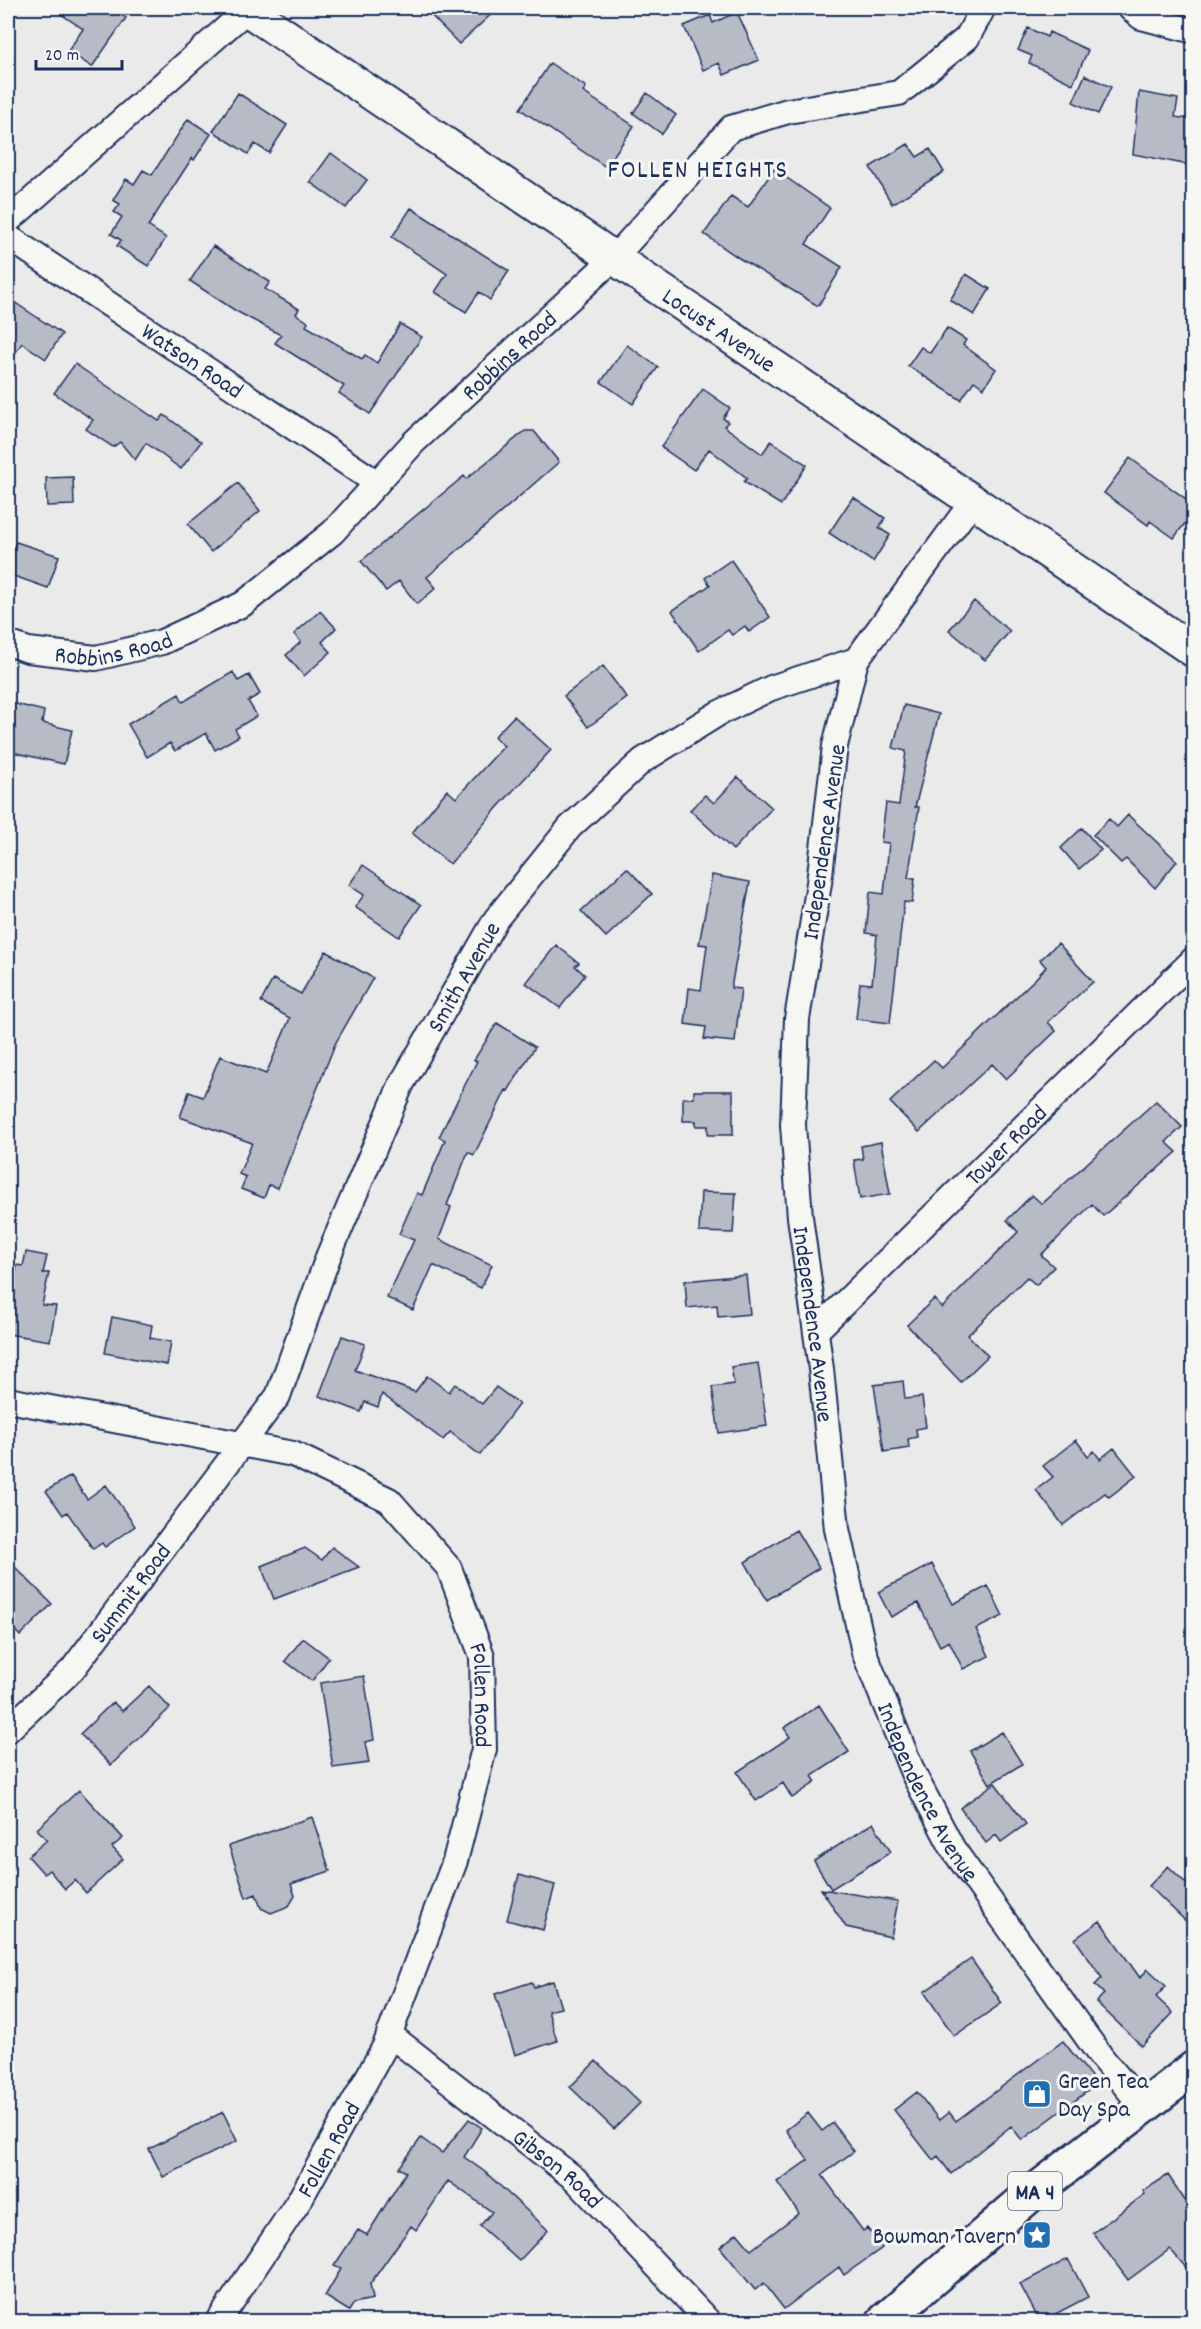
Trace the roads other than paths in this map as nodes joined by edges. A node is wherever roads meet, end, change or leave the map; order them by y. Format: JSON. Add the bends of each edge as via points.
{"nodes":[{"id":1,"x":247,"y":8,"type":"edge"},
{"id":2,"x":983,"y":8,"type":"edge"},
{"id":3,"x":1130,"y":8,"type":"edge"},
{"id":4,"x":1194,"y":31,"type":"edge"},
{"id":5,"x":8,"y":221,"type":"edge"},
{"id":6,"x":8,"y":237,"type":"edge"},
{"id":7,"x":615,"y":258,"type":"junction"},
{"id":8,"x":377,"y":483,"type":"junction"},
{"id":9,"x":973,"y":501,"type":"junction"},
{"id":10,"x":8,"y":643,"type":"edge"},
{"id":11,"x":1194,"y":651,"type":"edge"},
{"id":12,"x":856,"y":660,"type":"junction"},
{"id":13,"x":1194,"y":959,"type":"edge"},
{"id":14,"x":816,"y":1331,"type":"junction"},
{"id":15,"x":8,"y":1400,"type":"edge"},
{"id":16,"x":242,"y":1445,"type":"junction"},
{"id":17,"x":8,"y":1730,"type":"edge"},
{"id":18,"x":389,"y":2034,"type":"junction"},
{"id":19,"x":1194,"y":2068,"type":"edge"},
{"id":20,"x":1143,"y":2107,"type":"junction"},
{"id":21,"x":218,"y":2322,"type":"edge"},
{"id":22,"x":709,"y":2322,"type":"edge"},
{"id":23,"x":883,"y":2322,"type":"edge"}],
"edges":[{"from":1,"to":5,"type":"street"},
{"from":1,"to":7,"type":"street","name":"Locust Avenue"},
{"from":2,"to":7,"type":"street","name":"Robbins Road","via":[[967,38],[899,93],[788,111],[731,128]]},
{"from":3,"to":4,"type":"street","via":[[1141,17]]},
{"from":6,"to":8,"type":"street","name":"Watson Road"},
{"from":7,"to":8,"type":"street","name":"Robbins Road","via":[[414,442]]},
{"from":7,"to":9,"type":"street","name":"Locust Avenue"},
{"from":8,"to":10,"type":"street","name":"Robbins Road","via":[[333,532],[243,604],[162,642],[96,658],[28,650]]},
{"from":9,"to":11,"type":"street","name":"Locust Avenue"},
{"from":9,"to":12,"type":"street","name":"Independence Avenue"},
{"from":12,"to":14,"type":"street","name":"Independence Avenue","via":[[835,746],[819,883],[796,1019],[793,1125],[800,1217]]},
{"from":12,"to":16,"type":"street","name":"Smith Avenue","via":[[771,688],[719,713],[642,761],[570,827],[494,921],[401,1084],[328,1257],[278,1396]]},
{"from":13,"to":14,"type":"street","name":"Tower Road"},
{"from":14,"to":20,"type":"street","name":"Independence Avenue","via":[[837,1529],[864,1652],[913,1773],[953,1849],[1095,2049]]},
{"from":15,"to":16,"type":"street","name":"Follen Road"},
{"from":16,"to":17,"type":"street","name":"Summit Road","via":[[72,1670]]},
{"from":16,"to":18,"type":"street","name":"Follen Road","via":[[293,1454],[389,1500],[449,1568],[482,1656],[484,1749],[454,1861]]},
{"from":18,"to":21,"type":"street","name":"Follen Road","via":[[299,2201]]},
{"from":18,"to":22,"type":"street","name":"Gibson Road","via":[[575,2179]]},
{"from":19,"to":20,"type":"main road","number":"MA 4"},
{"from":20,"to":23,"type":"main road","number":"MA 4","via":[[1030,2195]]}]}
